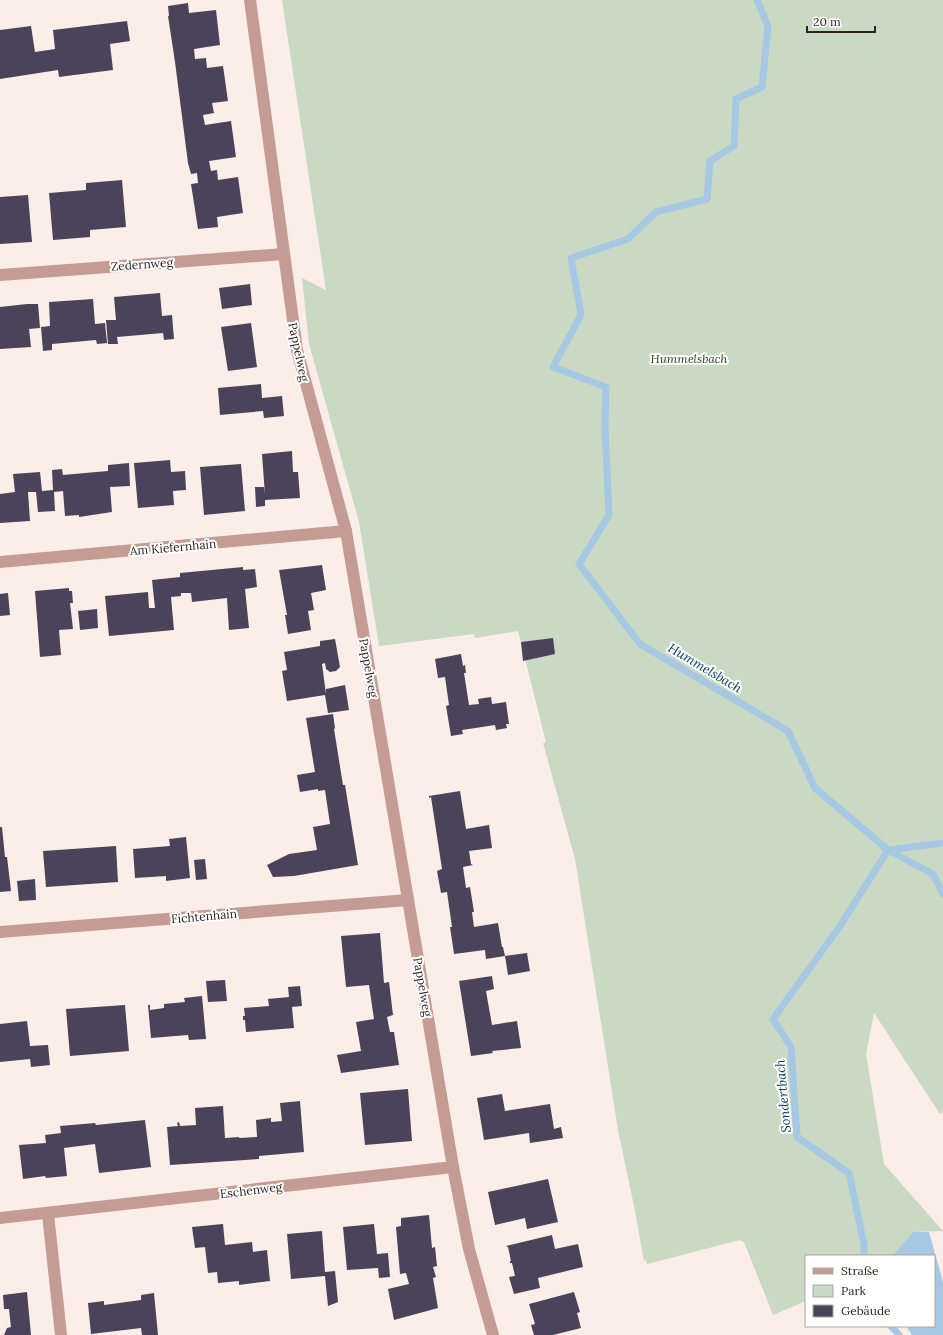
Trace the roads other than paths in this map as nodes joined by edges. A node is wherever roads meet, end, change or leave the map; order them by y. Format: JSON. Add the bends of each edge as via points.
{"nodes":[{"id":1,"x":250,"y":0,"type":"edge"},
{"id":2,"x":284,"y":254,"type":"junction"},
{"id":3,"x":0,"y":274,"type":"edge"},
{"id":4,"x":346,"y":532,"type":"junction"},
{"id":5,"x":0,"y":562,"type":"edge"},
{"id":6,"x":408,"y":900,"type":"junction"},
{"id":7,"x":0,"y":932,"type":"edge"},
{"id":8,"x":453,"y":1167,"type":"junction"},
{"id":9,"x":48,"y":1214,"type":"junction"},
{"id":10,"x":0,"y":1218,"type":"edge"},
{"id":11,"x":61,"y":1335,"type":"edge"},
{"id":12,"x":492,"y":1335,"type":"edge"}],
"edges":[{"from":1,"to":2,"type":"street","name":"Pappelweg"},
{"from":2,"to":3,"type":"street","name":"Zedernweg"},
{"from":2,"to":4,"type":"street","name":"Pappelweg","via":[[297,350]]},
{"from":4,"to":5,"type":"street","name":"Am Kiefernhain"},
{"from":4,"to":6,"type":"street","name":"Pappelweg"},
{"from":6,"to":7,"type":"street","name":"Fichtenhain"},
{"from":6,"to":8,"type":"street","name":"Pappelweg"},
{"from":8,"to":9,"type":"street","name":"Eschenweg"},
{"from":8,"to":12,"type":"street","name":"Pappelweg","via":[[469,1249]]},
{"from":9,"to":10,"type":"street","name":"Eschenweg"},
{"from":9,"to":11,"type":"street"}]}
